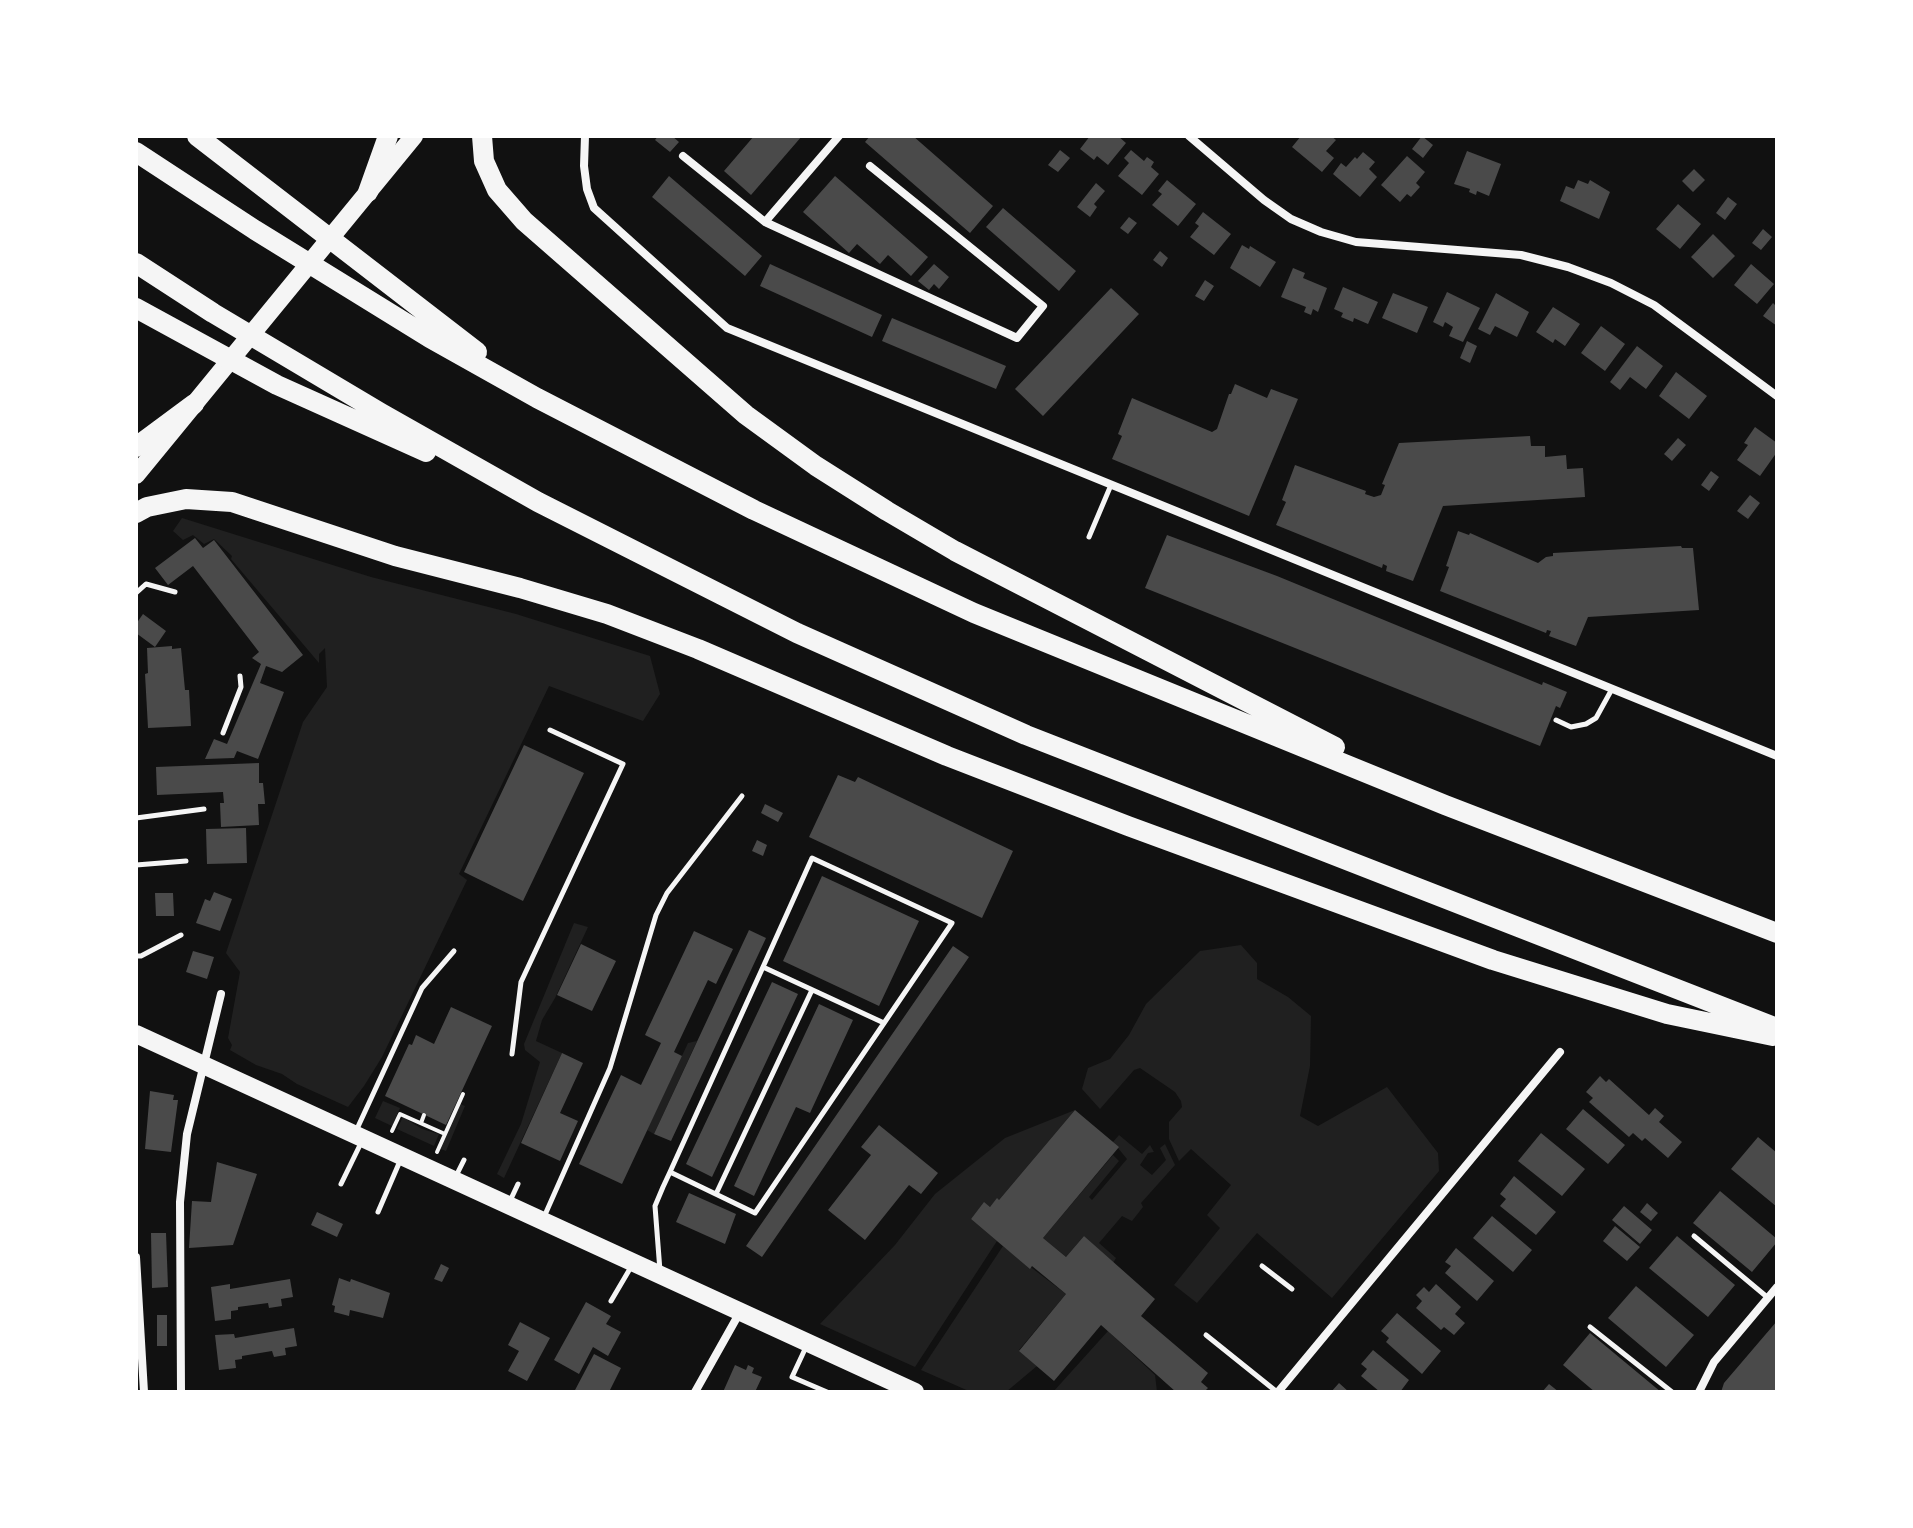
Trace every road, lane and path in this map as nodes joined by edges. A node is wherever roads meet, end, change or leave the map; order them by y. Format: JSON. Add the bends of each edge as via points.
{"nodes":[{"id":1,"x":197,"y":136,"type":"edge"},
{"id":2,"x":388,"y":136,"type":"edge"},
{"id":3,"x":414,"y":136,"type":"edge"},
{"id":4,"x":482,"y":136,"type":"edge"},
{"id":5,"x":585,"y":136,"type":"edge"},
{"id":6,"x":839,"y":136,"type":"edge"},
{"id":7,"x":1189,"y":136,"type":"edge"},
{"id":8,"x":136,"y":152,"type":"edge"},
{"id":9,"x":683,"y":156,"type":"dead end"},
{"id":10,"x":870,"y":166,"type":"dead end"},
{"id":11,"x":368,"y":192,"type":"junction"},
{"id":12,"x":765,"y":222,"type":"junction"},
{"id":13,"x":136,"y":263,"type":"edge"},
{"id":14,"x":136,"y":308,"type":"edge"},
{"id":15,"x":1777,"y":396,"type":"edge"},
{"id":16,"x":537,"y":398,"type":"junction"},
{"id":17,"x":194,"y":404,"type":"junction"},
{"id":18,"x":136,"y":447,"type":"edge"},
{"id":19,"x":136,"y":475,"type":"edge"},
{"id":20,"x":1111,"y":485,"type":"junction"},
{"id":21,"x":538,"y":502,"type":"junction"},
{"id":22,"x":136,"y":513,"type":"edge"},
{"id":23,"x":1089,"y":537,"type":"dead end"},
{"id":24,"x":175,"y":592,"type":"dead end"},
{"id":25,"x":136,"y":593,"type":"edge"},
{"id":26,"x":240,"y":676,"type":"dead end"},
{"id":27,"x":1612,"y":688,"type":"junction"},
{"id":28,"x":1556,"y":720,"type":"dead end"},
{"id":29,"x":550,"y":730,"type":"dead end"},
{"id":30,"x":223,"y":733,"type":"dead end"},
{"id":31,"x":1777,"y":756,"type":"edge"},
{"id":32,"x":742,"y":796,"type":"dead end"},
{"id":33,"x":1445,"y":805,"type":"junction"},
{"id":34,"x":204,"y":809,"type":"dead end"},
{"id":35,"x":136,"y":818,"type":"edge"},
{"id":36,"x":186,"y":861,"type":"dead end"},
{"id":37,"x":136,"y":865,"type":"edge"},
{"id":38,"x":1777,"y":933,"type":"edge"},
{"id":39,"x":181,"y":935,"type":"dead end"},
{"id":40,"x":454,"y":951,"type":"dead end"},
{"id":41,"x":136,"y":956,"type":"edge"},
{"id":42,"x":763,"y":967,"type":"junction"},
{"id":43,"x":812,"y":990,"type":"junction"},
{"id":44,"x":221,"y":994,"type":"dead end"},
{"id":45,"x":884,"y":1023,"type":"junction"},
{"id":46,"x":1777,"y":1028,"type":"edge"},
{"id":47,"x":136,"y":1034,"type":"edge"},
{"id":48,"x":1777,"y":1037,"type":"edge"},
{"id":49,"x":1560,"y":1052,"type":"dead end"},
{"id":50,"x":512,"y":1054,"type":"dead end"},
{"id":51,"x":203,"y":1065,"type":"junction"},
{"id":52,"x":463,"y":1094,"type":"dead end"},
{"id":53,"x":424,"y":1115,"type":"dead end"},
{"id":54,"x":421,"y":1123,"type":"junction"},
{"id":55,"x":392,"y":1131,"type":"dead end"},
{"id":56,"x":445,"y":1134,"type":"junction"},
{"id":57,"x":358,"y":1137,"type":"junction"},
{"id":58,"x":437,"y":1152,"type":"dead end"},
{"id":59,"x":402,"y":1157,"type":"junction"},
{"id":60,"x":464,"y":1160,"type":"dead end"},
{"id":61,"x":670,"y":1172,"type":"junction"},
{"id":62,"x":454,"y":1181,"type":"junction"},
{"id":63,"x":341,"y":1184,"type":"dead end"},
{"id":64,"x":518,"y":1184,"type":"dead end"},
{"id":65,"x":716,"y":1194,"type":"junction"},
{"id":66,"x":508,"y":1205,"type":"junction"},
{"id":67,"x":378,"y":1212,"type":"dead end"},
{"id":68,"x":542,"y":1221,"type":"junction"},
{"id":69,"x":1694,"y":1236,"type":"dead end"},
{"id":70,"x":136,"y":1257,"type":"edge"},
{"id":71,"x":634,"y":1263,"type":"junction"},
{"id":72,"x":1262,"y":1266,"type":"dead end"},
{"id":73,"x":660,"y":1275,"type":"junction"},
{"id":74,"x":1777,"y":1287,"type":"edge"},
{"id":75,"x":1292,"y":1289,"type":"dead end"},
{"id":76,"x":1768,"y":1298,"type":"junction"},
{"id":77,"x":611,"y":1301,"type":"dead end"},
{"id":78,"x":740,"y":1312,"type":"junction"},
{"id":79,"x":1590,"y":1327,"type":"dead end"},
{"id":80,"x":1206,"y":1335,"type":"dead end"},
{"id":81,"x":808,"y":1343,"type":"junction"},
{"id":82,"x":893,"y":1387,"type":"edge"},
{"id":83,"x":144,"y":1392,"type":"edge"},
{"id":84,"x":181,"y":1392,"type":"edge"},
{"id":85,"x":695,"y":1392,"type":"edge"},
{"id":86,"x":827,"y":1392,"type":"edge"},
{"id":87,"x":915,"y":1392,"type":"edge"},
{"id":88,"x":1278,"y":1392,"type":"edge"},
{"id":89,"x":1672,"y":1392,"type":"edge"},
{"id":90,"x":1699,"y":1392,"type":"edge"}],
"edges":[{"from":1,"to":16,"type":"highway"},
{"from":2,"to":11,"type":"highway"},
{"from":3,"to":11,"type":"main road"},
{"from":4,"to":33,"type":"highway","via":[[484,161],[497,190],[524,221],[746,415],[816,466],[955,551]]},
{"from":5,"to":20,"type":"street","via":[[584,166],[594,208],[727,328]]},
{"from":6,"to":12,"type":"street"},
{"from":7,"to":15,"type":"street","via":[[1264,200],[1321,232],[1356,242],[1521,255],[1611,283],[1654,305]]},
{"from":8,"to":16,"type":"highway","via":[[430,338]]},
{"from":9,"to":12,"type":"street"},
{"from":10,"to":12,"type":"street","via":[[1043,306],[1017,338]]},
{"from":11,"to":17,"type":"main road"},
{"from":13,"to":21,"type":"highway"},
{"from":14,"to":21,"type":"highway","via":[[277,385]]},
{"from":16,"to":33,"type":"highway","via":[[754,510],[974,613]]},
{"from":17,"to":18,"type":"highway"},
{"from":17,"to":19,"type":"main road"},
{"from":20,"to":23,"type":"lane"},
{"from":20,"to":27,"type":"street"},
{"from":21,"to":46,"type":"highway","via":[[797,633],[1026,735]]},
{"from":22,"to":48,"type":"highway","via":[[186,499],[232,502],[395,556],[607,614],[961,762],[1493,960],[1667,1014]]},
{"from":24,"to":25,"type":"lane","via":[[146,584]]},
{"from":26,"to":30,"type":"lane","via":[[241,687]]},
{"from":27,"to":28,"type":"lane","via":[[1596,718],[1586,724],[1571,727]]},
{"from":27,"to":31,"type":"street"},
{"from":29,"to":50,"type":"lane","via":[[623,764],[521,982]]},
{"from":32,"to":68,"type":"lane","via":[[656,915],[610,1068]]},
{"from":33,"to":38,"type":"highway"},
{"from":34,"to":35,"type":"lane"},
{"from":36,"to":37,"type":"lane"},
{"from":39,"to":41,"type":"lane"},
{"from":40,"to":57,"type":"lane","via":[[422,988]]},
{"from":42,"to":43,"type":"lane"},
{"from":42,"to":45,"type":"lane","via":[[812,858],[952,923]]},
{"from":42,"to":61,"type":"lane"},
{"from":43,"to":45,"type":"lane"},
{"from":43,"to":65,"type":"lane"},
{"from":44,"to":51,"type":"street"},
{"from":45,"to":65,"type":"lane","via":[[755,1213]]},
{"from":47,"to":51,"type":"main road"},
{"from":49,"to":88,"type":"street"},
{"from":51,"to":57,"type":"main road"},
{"from":51,"to":84,"type":"street","via":[[187,1134],[179,1297]]},
{"from":52,"to":56,"type":"path"},
{"from":53,"to":54,"type":"path"},
{"from":54,"to":55,"type":"path","via":[[400,1114]]},
{"from":54,"to":56,"type":"path"},
{"from":56,"to":58,"type":"path"},
{"from":57,"to":59,"type":"main road"},
{"from":57,"to":63,"type":"lane"},
{"from":59,"to":62,"type":"main road"},
{"from":59,"to":67,"type":"lane"},
{"from":60,"to":62,"type":"lane"},
{"from":61,"to":65,"type":"lane"},
{"from":61,"to":73,"type":"lane","via":[[655,1206]]},
{"from":62,"to":66,"type":"main road"},
{"from":64,"to":66,"type":"lane"},
{"from":66,"to":68,"type":"main road"},
{"from":68,"to":71,"type":"main road"},
{"from":69,"to":76,"type":"lane"},
{"from":70,"to":83,"type":"street"},
{"from":71,"to":73,"type":"main road"},
{"from":71,"to":77,"type":"lane"},
{"from":72,"to":75,"type":"lane"},
{"from":73,"to":78,"type":"main road"},
{"from":74,"to":76,"type":"street"},
{"from":76,"to":90,"type":"street","via":[[1714,1362]]},
{"from":78,"to":81,"type":"main road"},
{"from":78,"to":85,"type":"street"},
{"from":79,"to":89,"type":"lane"},
{"from":80,"to":88,"type":"lane"},
{"from":81,"to":82,"type":"main road"},
{"from":81,"to":86,"type":"lane","via":[[792,1377]]},
{"from":82,"to":87,"type":"main road"}]}
